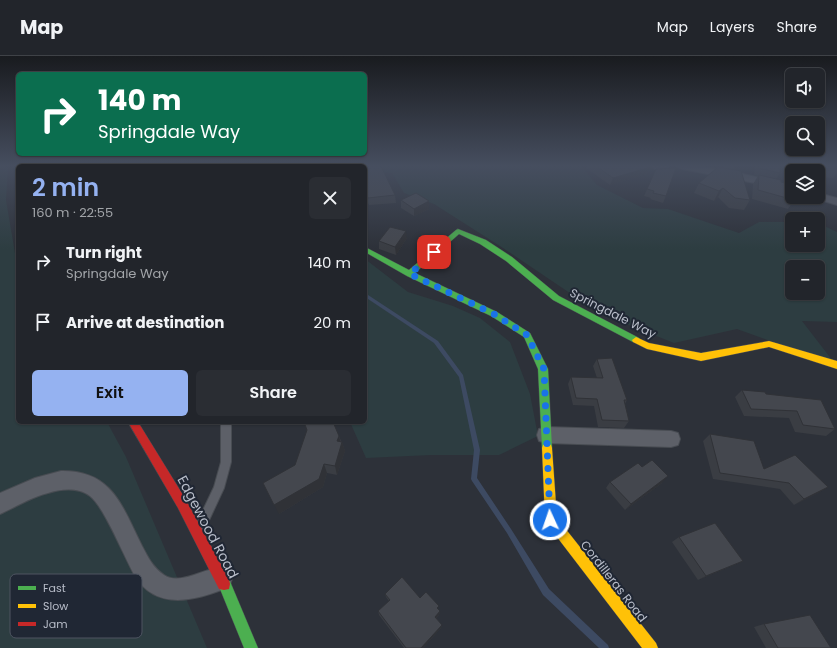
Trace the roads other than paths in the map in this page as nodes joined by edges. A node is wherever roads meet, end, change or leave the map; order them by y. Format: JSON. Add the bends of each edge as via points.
{"nodes":[{"id":1,"x":825,"y":198,"type":"edge"},
{"id":2,"x":837,"y":202,"type":"edge"},
{"id":3,"x":367,"y":250,"type":"edge"},
{"id":4,"x":410,"y":274,"type":"junction"},
{"id":5,"x":837,"y":365,"type":"edge"},
{"id":6,"x":134,"y":424,"type":"edge"},
{"id":7,"x":226,"y":424,"type":"edge"},
{"id":8,"x":546,"y":435,"type":"junction"},
{"id":9,"x":671,"y":439,"type":"dead end"},
{"id":10,"x":0,"y":504,"type":"edge"},
{"id":11,"x":197,"y":533,"type":"junction"},
{"id":12,"x":221,"y":579,"type":"junction"},
{"id":13,"x":251,"y":648,"type":"edge"},
{"id":14,"x":651,"y":648,"type":"edge"}],
"edges":[{"from":1,"to":2,"type":"street"},
{"from":3,"to":4,"type":"street","name":"Cordilleras Road"},
{"from":4,"to":5,"type":"street","name":"Springdale Way","via":[[458,231],[483,242],[508,259],[556,298],[647,346],[700,357],[769,344]]},
{"from":4,"to":8,"type":"street","name":"Cordilleras Road","via":[[494,314],[527,335],[544,369]]},
{"from":6,"to":11,"type":"street","name":"Edgewood Road"},
{"from":7,"to":11,"type":"lane","via":[[226,462],[219,488]]},
{"from":8,"to":9,"type":"street"},
{"from":8,"to":14,"type":"street","name":"Cordilleras Road","via":[[550,520]]},
{"from":10,"to":12,"type":"street","via":[[57,481],[80,480],[98,490],[119,522],[147,577],[166,589]]},
{"from":11,"to":12,"type":"street","name":"Edgewood Road"},
{"from":12,"to":13,"type":"street","name":"Edgewood Road"}]}
